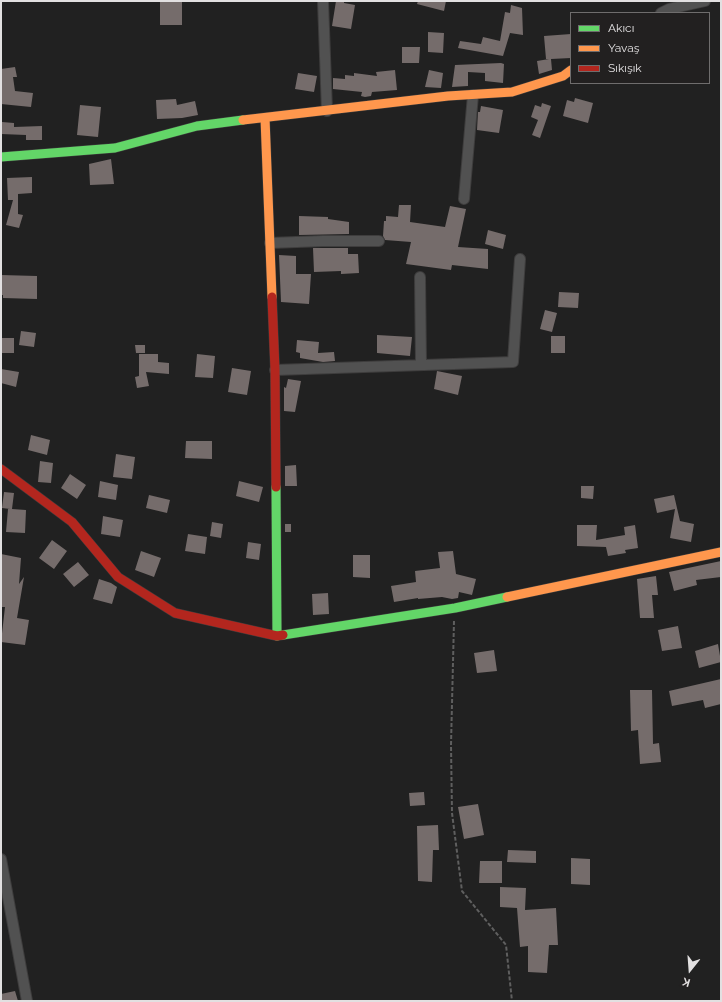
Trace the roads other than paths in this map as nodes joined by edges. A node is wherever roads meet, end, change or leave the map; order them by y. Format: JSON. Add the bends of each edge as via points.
{"nodes":[{"id":1,"x":324,"y":1,"type":"edge"},
{"id":2,"x":705,"y":1,"type":"edge"},
{"id":3,"x":663,"y":12,"type":"edge"},
{"id":4,"x":570,"y":71,"type":"edge"},
{"id":5,"x":474,"y":95,"type":"junction"},
{"id":6,"x":327,"y":111,"type":"junction"},
{"id":7,"x":265,"y":118,"type":"junction"},
{"id":8,"x":1,"y":157,"type":"edge"},
{"id":9,"x":464,"y":199,"type":"dead end"},
{"id":10,"x":379,"y":241,"type":"dead end"},
{"id":11,"x":270,"y":243,"type":"junction"},
{"id":12,"x":520,"y":260,"type":"dead end"},
{"id":13,"x":420,"y":277,"type":"dead end"},
{"id":14,"x":421,"y":365,"type":"junction"},
{"id":15,"x":275,"y":370,"type":"junction"},
{"id":16,"x":1,"y":469,"type":"edge"},
{"id":17,"x":721,"y":552,"type":"edge"},
{"id":18,"x":277,"y":636,"type":"junction"},
{"id":19,"x":1,"y":860,"type":"edge"},
{"id":20,"x":27,"y":1001,"type":"edge"}],
"edges":[{"from":1,"to":6,"type":"street"},
{"from":2,"to":3,"type":"street"},
{"from":4,"to":5,"type":"street","via":[[564,76],[512,92]]},
{"from":5,"to":6,"type":"street"},
{"from":5,"to":9,"type":"street"},
{"from":6,"to":7,"type":"street"},
{"from":7,"to":8,"type":"street","via":[[197,126],[115,148]]},
{"from":7,"to":11,"type":"street"},
{"from":10,"to":11,"type":"street"},
{"from":11,"to":15,"type":"street"},
{"from":12,"to":14,"type":"street","via":[[513,362]]},
{"from":13,"to":14,"type":"street"},
{"from":14,"to":15,"type":"street"},
{"from":15,"to":18,"type":"street"},
{"from":16,"to":18,"type":"street","via":[[72,522],[118,577],[175,613]]},
{"from":17,"to":18,"type":"street","via":[[455,608]]},
{"from":19,"to":20,"type":"street"}]}
